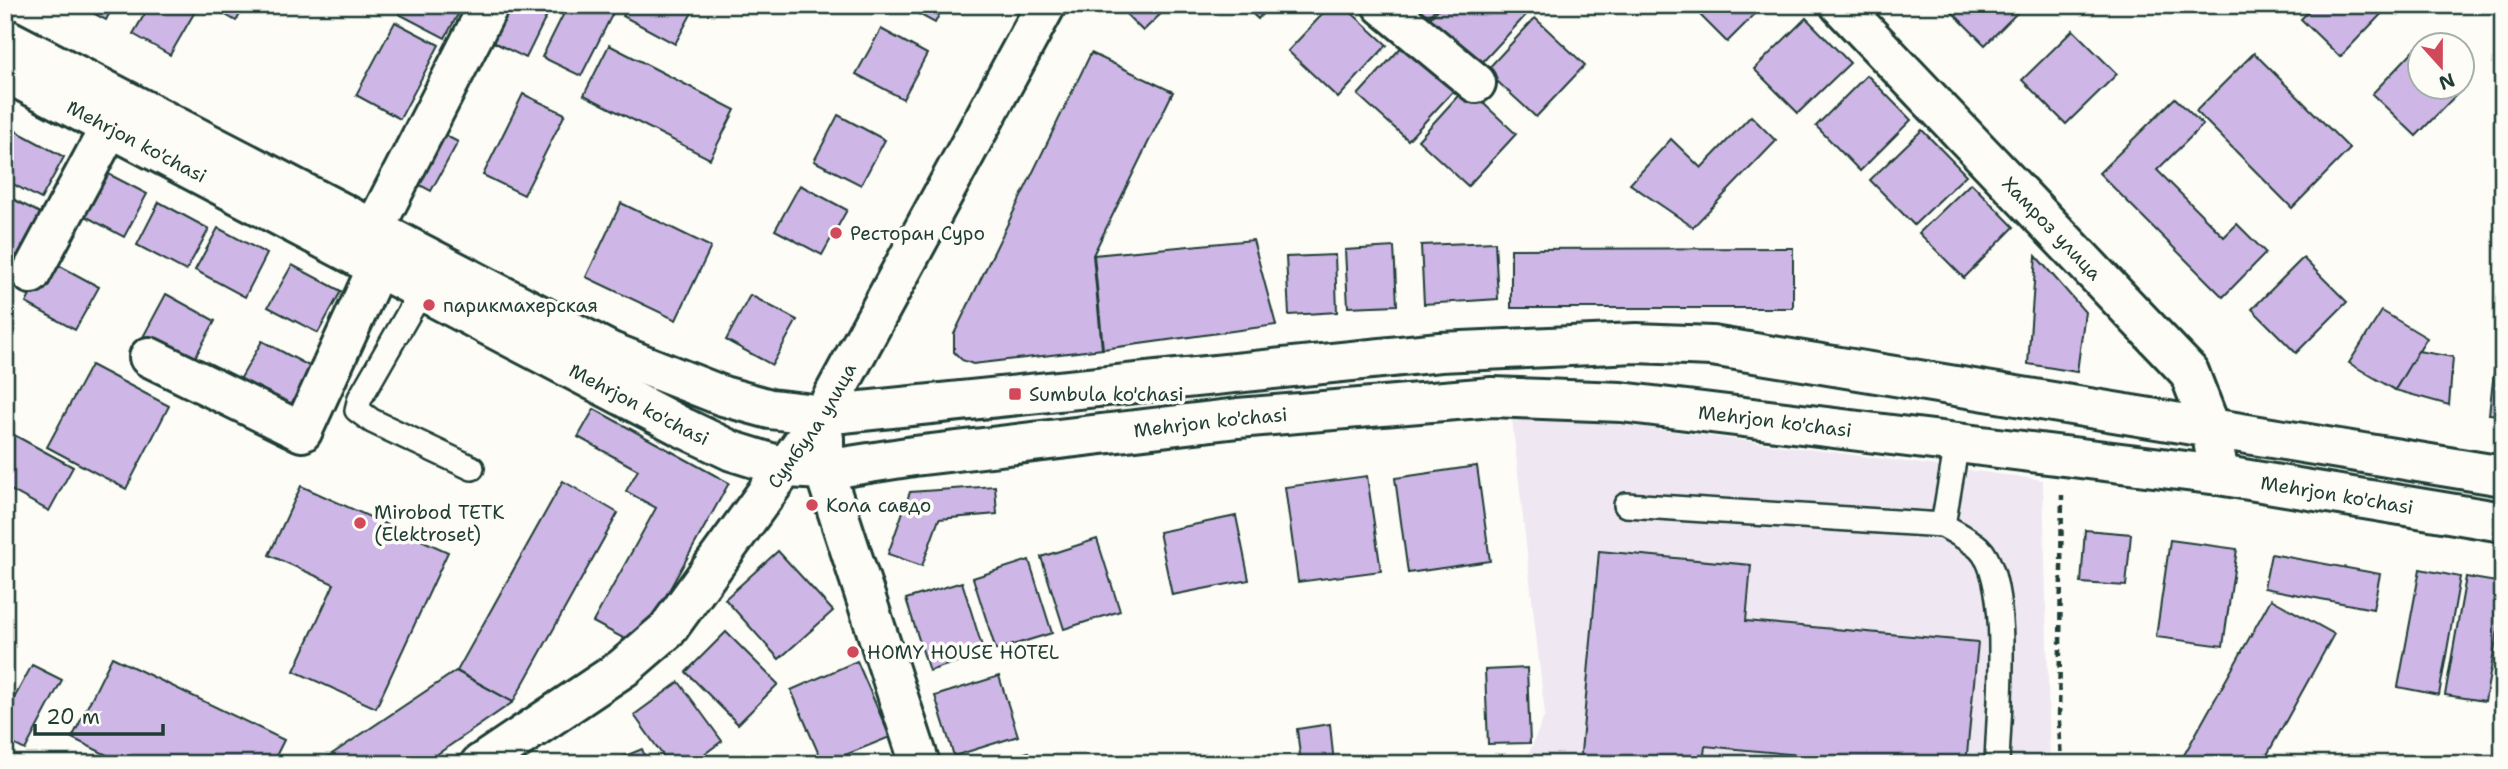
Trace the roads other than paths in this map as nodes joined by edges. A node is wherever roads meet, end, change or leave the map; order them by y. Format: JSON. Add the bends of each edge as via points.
{"nodes":[{"id":1,"x":489,"y":5,"type":"edge"},
{"id":2,"x":1046,"y":5,"type":"edge"},
{"id":3,"x":1382,"y":5,"type":"edge"},
{"id":4,"x":1840,"y":5,"type":"edge"},
{"id":5,"x":5,"y":38,"type":"edge"},
{"id":6,"x":5,"y":72,"type":"edge"},
{"id":7,"x":1476,"y":83,"type":"dead end"},
{"id":8,"x":110,"y":127,"type":"junction"},
{"id":9,"x":375,"y":249,"type":"junction"},
{"id":10,"x":31,"y":274,"type":"dead end"},
{"id":11,"x":422,"y":290,"type":"junction"},
{"id":12,"x":149,"y":357,"type":"dead end"},
{"id":13,"x":823,"y":415,"type":"junction"},
{"id":14,"x":2211,"y":429,"type":"junction"},
{"id":15,"x":1957,"y":443,"type":"junction"},
{"id":16,"x":472,"y":468,"type":"dead end"},
{"id":17,"x":806,"y":469,"type":"junction"},
{"id":18,"x":2219,"y":475,"type":"junction"},
{"id":19,"x":2503,"y":476,"type":"edge"},
{"id":20,"x":1626,"y":505,"type":"dead end"},
{"id":21,"x":2503,"y":522,"type":"edge"},
{"id":22,"x":1943,"y":525,"type":"junction"},
{"id":23,"x":480,"y":764,"type":"edge"},
{"id":24,"x":920,"y":764,"type":"edge"},
{"id":25,"x":1997,"y":764,"type":"edge"}],
"edges":[{"from":1,"to":9,"type":"main road"},
{"from":2,"to":13,"type":"main road","name":"Сумбула улица"},
{"from":3,"to":7,"type":"main road"},
{"from":4,"to":14,"type":"main road","name":"Хамроз улица","via":[[2189,372]]},
{"from":5,"to":9,"type":"main road","name":"Mehrjon ko'chasi"},
{"from":6,"to":8,"type":"main road","name":"Mehrjon ko'chasi"},
{"from":8,"to":9,"type":"main road","name":"Mehrjon ko'chasi"},
{"from":8,"to":10,"type":"main road"},
{"from":9,"to":11,"type":"main road","name":"Mehrjon ko'chasi"},
{"from":9,"to":12,"type":"main road","via":[[302,432]]},
{"from":9,"to":13,"type":"main road","name":"Mehrjon ko'chasi","via":[[723,396],[770,409]]},
{"from":11,"to":16,"type":"lane","via":[[357,410]]},
{"from":11,"to":17,"type":"main road","name":"Mehrjon ko'chasi","via":[[732,451]]},
{"from":13,"to":14,"type":"main road","name":"Mehrjon ko'chasi","via":[[1440,352],[1636,343],[1712,346]]},
{"from":13,"to":17,"type":"main road"},
{"from":14,"to":18,"type":"main road","name":"Хамроз улица"},
{"from":14,"to":19,"type":"main road","name":"Mehrjon ko'chasi"},
{"from":15,"to":17,"type":"main road","name":"Mehrjon ko'chasi","via":[[1621,402],[1492,397],[1238,418]]},
{"from":15,"to":18,"type":"main road","name":"Mehrjon ko'chasi"},
{"from":15,"to":22,"type":"lane"},
{"from":17,"to":23,"type":"main road","name":"Сумбула улица","via":[[667,630],[623,668]]},
{"from":17,"to":24,"type":"main road"},
{"from":18,"to":21,"type":"main road","name":"Mehrjon ko'chasi"},
{"from":20,"to":22,"type":"lane"},
{"from":22,"to":25,"type":"lane","via":[[1981,549],[1995,582],[2001,612]]}]}
